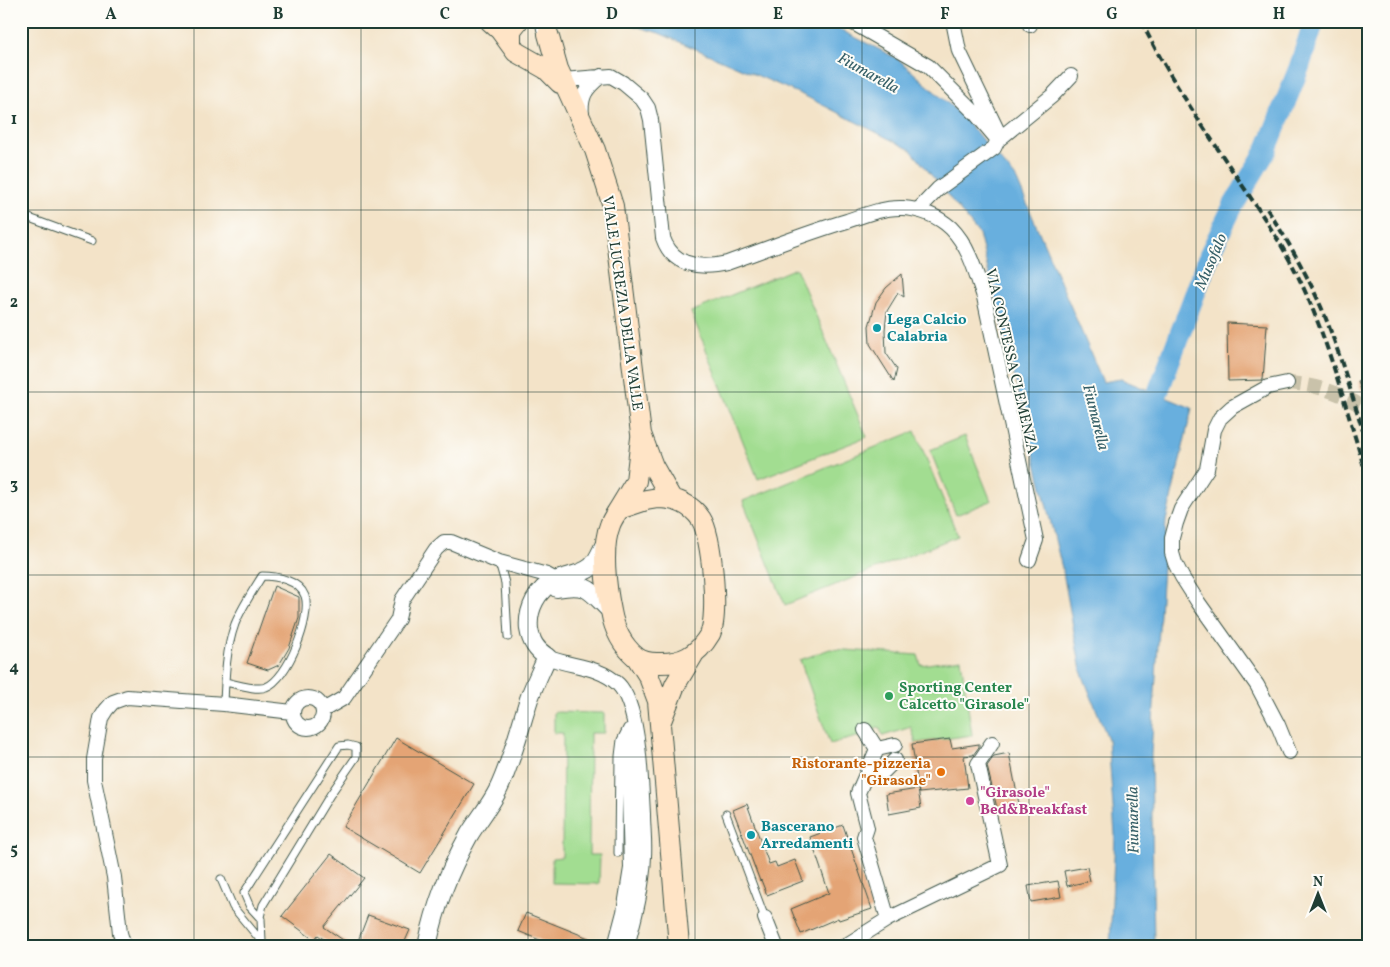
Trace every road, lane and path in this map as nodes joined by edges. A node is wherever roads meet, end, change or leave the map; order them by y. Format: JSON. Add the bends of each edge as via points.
{"nodes":[{"id":1,"x":490,"y":21,"type":"edge"},
{"id":2,"x":518,"y":21,"type":"edge"},
{"id":3,"x":850,"y":21,"type":"edge"},
{"id":4,"x":953,"y":21,"type":"edge"},
{"id":5,"x":544,"y":26,"type":"edge"},
{"id":6,"x":518,"y":50,"type":"junction"},
{"id":7,"x":602,"y":76,"type":"junction"},
{"id":8,"x":1071,"y":76,"type":"dead end"},
{"id":9,"x":566,"y":86,"type":"junction"},
{"id":10,"x":582,"y":120,"type":"junction"},
{"id":11,"x":996,"y":144,"type":"junction"},
{"id":12,"x":918,"y":210,"type":"junction"},
{"id":13,"x":21,"y":216,"type":"edge"},
{"id":14,"x":92,"y":241,"type":"dead end"},
{"id":15,"x":1287,"y":383,"type":"tunnel mouth"},
{"id":16,"x":641,"y":434,"type":"junction"},
{"id":17,"x":671,"y":498,"type":"junction"},
{"id":18,"x":619,"y":509,"type":"junction"},
{"id":19,"x":605,"y":544,"type":"junction"},
{"id":20,"x":1029,"y":560,"type":"dead end"},
{"id":21,"x":499,"y":562,"type":"junction"},
{"id":22,"x":556,"y":580,"type":"junction"},
{"id":23,"x":542,"y":592,"type":"junction"},
{"id":24,"x":611,"y":611,"type":"junction"},
{"id":25,"x":508,"y":638,"type":"dead end"},
{"id":26,"x":693,"y":654,"type":"junction"},
{"id":27,"x":547,"y":657,"type":"junction"},
{"id":28,"x":637,"y":658,"type":"junction"},
{"id":29,"x":225,"y":682,"type":"junction"},
{"id":30,"x":224,"y":704,"type":"junction"},
{"id":31,"x":323,"y":710,"type":"junction"},
{"id":32,"x":292,"y":712,"type":"junction"},
{"id":33,"x":632,"y":719,"type":"junction"},
{"id":34,"x":661,"y":723,"type":"junction"},
{"id":35,"x":866,"y":730,"type":"dead end"},
{"id":36,"x":992,"y":743,"type":"dead end"},
{"id":37,"x":895,"y":746,"type":"dead end"},
{"id":38,"x":878,"y":749,"type":"junction"},
{"id":39,"x":1288,"y":752,"type":"dead end"},
{"id":40,"x":895,"y":760,"type":"dead end"},
{"id":41,"x":866,"y":775,"type":"junction"},
{"id":42,"x":726,"y":814,"type":"dead end"},
{"id":43,"x":618,"y":853,"type":"dead end"},
{"id":44,"x":221,"y":879,"type":"dead end"},
{"id":45,"x":765,"y":918,"type":"joint"},
{"id":46,"x":261,"y":919,"type":"junction"},
{"id":47,"x":888,"y":919,"type":"junction"},
{"id":48,"x":263,"y":944,"type":"edge"},
{"id":49,"x":124,"y":946,"type":"edge"},
{"id":50,"x":427,"y":946,"type":"edge"},
{"id":51,"x":615,"y":946,"type":"edge"},
{"id":52,"x":627,"y":946,"type":"edge"},
{"id":53,"x":679,"y":946,"type":"edge"},
{"id":54,"x":776,"y":946,"type":"edge"},
{"id":55,"x":845,"y":946,"type":"edge"}],
"edges":[{"from":1,"to":6,"type":"main road"},
{"from":2,"to":6,"type":"main road","via":[[510,30]]},
{"from":3,"to":11,"type":"street","via":[[928,66],[976,114]]},
{"from":4,"to":11,"type":"street","via":[[959,52],[998,131]]},
{"from":5,"to":6,"type":"main road","via":[[546,45],[540,53],[530,56]]},
{"from":5,"to":9,"type":"main road","name":"VIALE LUCREZIA DELLA VALLE"},
{"from":6,"to":9,"type":"main road"},
{"from":7,"to":9,"type":"street"},
{"from":7,"to":10,"type":"street","via":[[584,94]]},
{"from":7,"to":12,"type":"street","name":"VIA CONTESSA CLEMENZA","via":[[611,76],[623,83],[648,108],[663,238],[666,248],[681,261],[715,266],[861,216],[901,208]]},
{"from":8,"to":11,"type":"street"},
{"from":9,"to":10,"type":"main road","name":"VIALE LUCREZIA DELLA VALLE"},
{"from":10,"to":16,"type":"main road","name":"VIALE LUCREZIA DELLA VALLE","via":[[613,206]]},
{"from":11,"to":12,"type":"street","via":[[938,189]]},
{"from":12,"to":20,"type":"street","name":"VIA CONTESSA CLEMENZA","via":[[941,220],[959,237],[971,259],[981,290],[1036,540]]},
{"from":13,"to":14,"type":"lane"},
{"from":15,"to":39,"type":"street","via":[[1268,387],[1232,407],[1220,418],[1214,430],[1207,469],[1181,509],[1176,523],[1172,553],[1192,594],[1257,685]]},
{"from":16,"to":17,"type":"main road","name":"VIALE LUCREZIA DELLA VALLE","via":[[653,466]]},
{"from":16,"to":18,"type":"main road","name":"VIALE LUCREZIA DELLA VALLE","via":[[636,481]]},
{"from":17,"to":18,"type":"main road","via":[[646,500]]},
{"from":17,"to":26,"type":"main road","name":"VIALE LUCREZIA DELLA VALLE","via":[[688,506],[700,518],[706,528],[710,553],[714,624]]},
{"from":18,"to":19,"type":"main road","name":"VIALE LUCREZIA DELLA VALLE","via":[[610,524]]},
{"from":19,"to":22,"type":"street","via":[[591,567]]},
{"from":19,"to":24,"type":"main road","name":"VIALE LUCREZIA DELLA VALLE"},
{"from":21,"to":22,"type":"street"},
{"from":21,"to":25,"type":"lane","via":[[505,583]]},
{"from":21,"to":31,"type":"street","via":[[444,542],[402,600],[398,619],[344,698]]},
{"from":22,"to":23,"type":"street"},
{"from":23,"to":24,"type":"street","via":[[568,586],[585,587]]},
{"from":23,"to":27,"type":"street","via":[[532,606],[529,624],[534,646]]},
{"from":24,"to":28,"type":"main road","name":"VIALE LUCREZIA DELLA VALLE","via":[[623,643]]},
{"from":26,"to":28,"type":"main road","name":"VIALE LUCREZIA DELLA VALLE","via":[[674,663],[648,663]]},
{"from":26,"to":34,"type":"main road","name":"VIALE LUCREZIA DELLA VALLE","via":[[675,685]]},
{"from":27,"to":33,"type":"street","via":[[594,670],[610,678],[623,690]]},
{"from":27,"to":50,"type":"street","via":[[498,791],[462,848],[444,886]]},
{"from":28,"to":34,"type":"main road","name":"VIALE LUCREZIA DELLA VALLE","via":[[658,701]]},
{"from":29,"to":29,"type":"lane","via":[[235,625],[262,576],[288,581],[302,590],[306,608],[304,618],[295,652],[284,673],[266,688]]},
{"from":29,"to":30,"type":"lane"},
{"from":30,"to":32,"type":"street"},
{"from":30,"to":49,"type":"street","via":[[126,698],[112,702],[102,718],[94,759],[94,780]]},
{"from":31,"to":32,"type":"street","via":[[320,703],[303,698],[294,705]]},
{"from":31,"to":32,"type":"street","via":[[320,721],[308,728],[298,725]]},
{"from":33,"to":43,"type":"lane","via":[[621,740],[619,756]]},
{"from":33,"to":51,"type":"street","via":[[628,756],[631,868]]},
{"from":33,"to":52,"type":"street","via":[[640,756],[644,855],[638,904]]},
{"from":34,"to":53,"type":"main road","name":"VIALE LUCREZIA DELLA VALLE"},
{"from":35,"to":38,"type":"street"},
{"from":36,"to":47,"type":"street","via":[[978,764],[1000,865]]},
{"from":37,"to":38,"type":"street"},
{"from":38,"to":41,"type":"street"},
{"from":40,"to":41,"type":"street","via":[[884,772]]},
{"from":41,"to":47,"type":"street","via":[[858,793],[867,828],[864,837]]},
{"from":42,"to":45,"type":"lane"},
{"from":44,"to":48,"type":"lane","via":[[233,906]]},
{"from":45,"to":54,"type":"street"},
{"from":46,"to":46,"type":"lane","via":[[263,905],[275,883],[356,757],[356,747],[339,746],[244,893],[250,907]]},
{"from":46,"to":48,"type":"lane"},
{"from":47,"to":55,"type":"street"}]}
